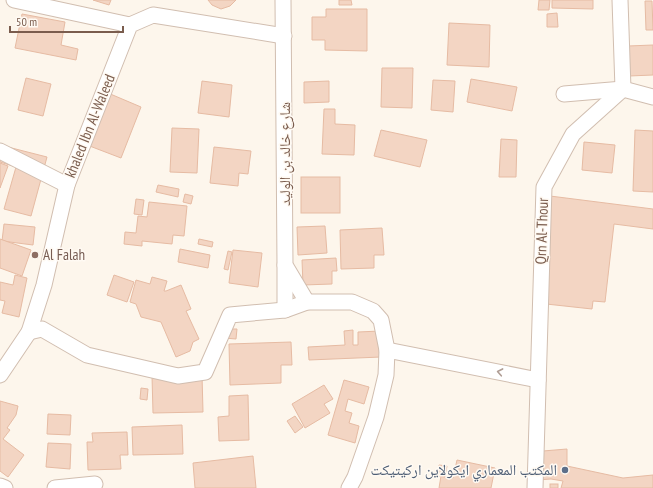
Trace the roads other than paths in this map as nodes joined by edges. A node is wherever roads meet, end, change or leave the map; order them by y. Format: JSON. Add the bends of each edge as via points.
{"nodes":[{"id":1,"x":14,"y":0,"type":"edge"},
{"id":2,"x":283,"y":0,"type":"edge"},
{"id":3,"x":620,"y":0,"type":"edge"},
{"id":4,"x":130,"y":25,"type":"junction"},
{"id":5,"x":284,"y":36,"type":"junction"},
{"id":6,"x":623,"y":89,"type":"junction"},
{"id":7,"x":564,"y":94,"type":"dead end"},
{"id":8,"x":653,"y":97,"type":"edge"},
{"id":9,"x":0,"y":151,"type":"edge"},
{"id":10,"x":67,"y":185,"type":"junction"},
{"id":11,"x":285,"y":265,"type":"junction"},
{"id":12,"x":307,"y":302,"type":"junction"},
{"id":13,"x":285,"y":310,"type":"junction"},
{"id":14,"x":29,"y":332,"type":"junction"},
{"id":15,"x":387,"y":350,"type":"junction"},
{"id":16,"x":0,"y":375,"type":"edge"},
{"id":17,"x":538,"y":380,"type":"junction"},
{"id":18,"x":95,"y":484,"type":"dead end"},
{"id":19,"x":0,"y":486,"type":"edge"},
{"id":20,"x":5,"y":488,"type":"edge"},
{"id":21,"x":55,"y":488,"type":"edge"},
{"id":22,"x":349,"y":488,"type":"edge"},
{"id":23,"x":535,"y":488,"type":"edge"}],
"edges":[{"from":1,"to":4,"type":"street"},
{"from":2,"to":5,"type":"street","name":"شارع خالد بن الوليد"},
{"from":3,"to":6,"type":"street"},
{"from":4,"to":5,"type":"street","via":[[153,15]]},
{"from":4,"to":10,"type":"street","name":"khaled Ibn Al-Waleed"},
{"from":5,"to":11,"type":"street","name":"شارع خالد بن الوليد"},
{"from":6,"to":7,"type":"street"},
{"from":6,"to":8,"type":"street"},
{"from":6,"to":17,"type":"street","name":"Qrn Al-Thour","via":[[573,134],[544,187]]},
{"from":9,"to":10,"type":"street"},
{"from":10,"to":14,"type":"street","name":"khaled Ibn Al-Waleed","via":[[44,284]]},
{"from":11,"to":12,"type":"street"},
{"from":11,"to":13,"type":"street","name":"شارع خالد بن الوليد"},
{"from":12,"to":13,"type":"street"},
{"from":12,"to":15,"type":"street","via":[[352,302],[373,311],[381,320]]},
{"from":13,"to":14,"type":"street","via":[[230,315],[205,372],[178,376],[87,355],[42,329]]},
{"from":14,"to":16,"type":"street","name":"khaled Ibn Al-Waleed"},
{"from":17,"to":15,"type":"street","one_way":true},
{"from":15,"to":22,"type":"street","via":[[386,375],[376,417]]},
{"from":17,"to":23,"type":"street","name":"Qrn Al-Thour"},
{"from":18,"to":21,"type":"street"},
{"from":19,"to":20,"type":"street"}]}
